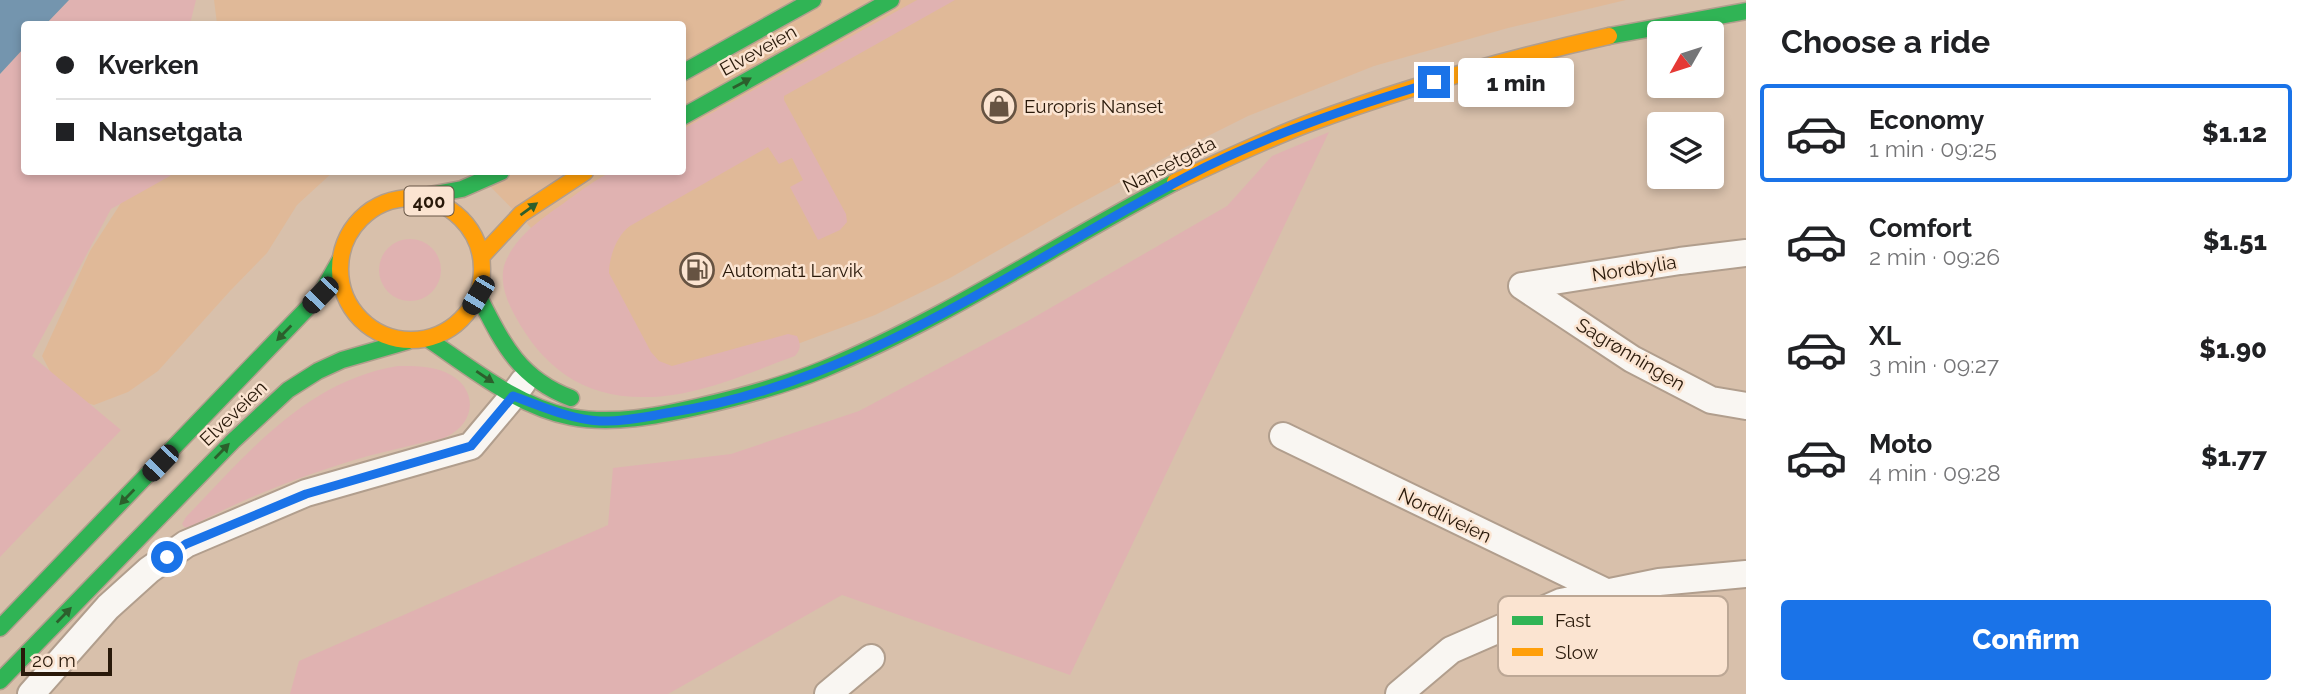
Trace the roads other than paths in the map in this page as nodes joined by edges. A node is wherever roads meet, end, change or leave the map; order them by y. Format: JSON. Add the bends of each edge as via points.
{"nodes":[{"id":1,"x":813,"y":0,"type":"edge"},
{"id":2,"x":891,"y":0,"type":"edge"},
{"id":3,"x":1746,"y":11,"type":"edge"},
{"id":4,"x":686,"y":71,"type":"edge"},
{"id":5,"x":686,"y":115,"type":"edge"},
{"id":6,"x":494,"y":175,"type":"edge"},
{"id":7,"x":580,"y":175,"type":"edge"},
{"id":8,"x":412,"y":198,"type":"junction"},
{"id":9,"x":1746,"y":253,"type":"edge"},
{"id":10,"x":481,"y":257,"type":"junction"},
{"id":11,"x":340,"y":260,"type":"junction"},
{"id":12,"x":1522,"y":286,"type":"joint"},
{"id":13,"x":478,"y":295,"type":"junction"},
{"id":14,"x":428,"y":339,"type":"junction"},
{"id":15,"x":408,"y":341,"type":"junction"},
{"id":16,"x":520,"y":385,"type":"junction"},
{"id":17,"x":1746,"y":406,"type":"edge"},
{"id":18,"x":635,"y":418,"type":"junction"},
{"id":19,"x":1283,"y":436,"type":"dead end"},
{"id":20,"x":1746,"y":574,"type":"edge"},
{"id":21,"x":1608,"y":593,"type":"junction"},
{"id":22,"x":1592,"y":596,"type":"edge"},
{"id":23,"x":0,"y":628,"type":"edge"},
{"id":24,"x":1498,"y":629,"type":"edge"},
{"id":25,"x":871,"y":658,"type":"dead end"},
{"id":26,"x":0,"y":681,"type":"edge"},
{"id":27,"x":31,"y":694,"type":"edge"},
{"id":28,"x":828,"y":694,"type":"edge"},
{"id":29,"x":1399,"y":694,"type":"edge"}],
"edges":[{"from":1,"to":4,"type":"main road","name":"Elveveien"},
{"from":5,"to":2,"type":"main road","name":"Elveveien","one_way":true},
{"from":3,"to":18,"type":"main road","name":"Nansetgata","via":[[1532,53],[1312,122],[1189,176],[874,348],[756,394]]},
{"from":6,"to":8,"type":"main road","number":"400","via":[[462,189]]},
{"from":10,"to":7,"type":"main road","one_way":true,"via":[[521,214]]},
{"from":8,"to":10,"type":"main road","number":"400","via":[[436,202],[458,215],[473,234]]},
{"from":8,"to":11,"type":"main road","number":"400","via":[[374,208],[348,236]]},
{"from":9,"to":12,"type":"street","name":"Nordbylia"},
{"from":10,"to":13,"type":"main road","number":"400","via":[[483,281]]},
{"from":11,"to":15,"type":"main road","via":[[341,285],[351,308],[368,326],[390,338]]},
{"from":11,"to":23,"type":"main road","name":"Elveveien","number":"400","one_way":true,"via":[[320,295]]},
{"from":12,"to":17,"type":"street","name":"Sagrønningen","via":[[1632,359],[1711,400]]},
{"from":13,"to":14,"type":"main road","via":[[465,316]]},
{"from":13,"to":16,"type":"main road","name":"Nansetgata"},
{"from":14,"to":15,"type":"main road"},
{"from":14,"to":16,"type":"main road","name":"Nansetgata","one_way":true},
{"from":26,"to":15,"type":"main road","name":"Elveveien","one_way":true,"via":[[233,440],[288,390],[341,360]]},
{"from":16,"to":18,"type":"main road","name":"Nansetgata"},
{"from":16,"to":18,"type":"main road","name":"Nansetgata","via":[[567,416],[600,421]]},
{"from":16,"to":27,"type":"street","via":[[471,446],[306,494],[186,544],[108,607]]},
{"from":19,"to":21,"type":"street","name":"Nordliveien"},
{"from":20,"to":21,"type":"street","via":[[1659,582]]},
{"from":21,"to":22,"type":"street"},
{"from":24,"to":29,"type":"street","via":[[1451,650]]},
{"from":25,"to":28,"type":"street"}]}
